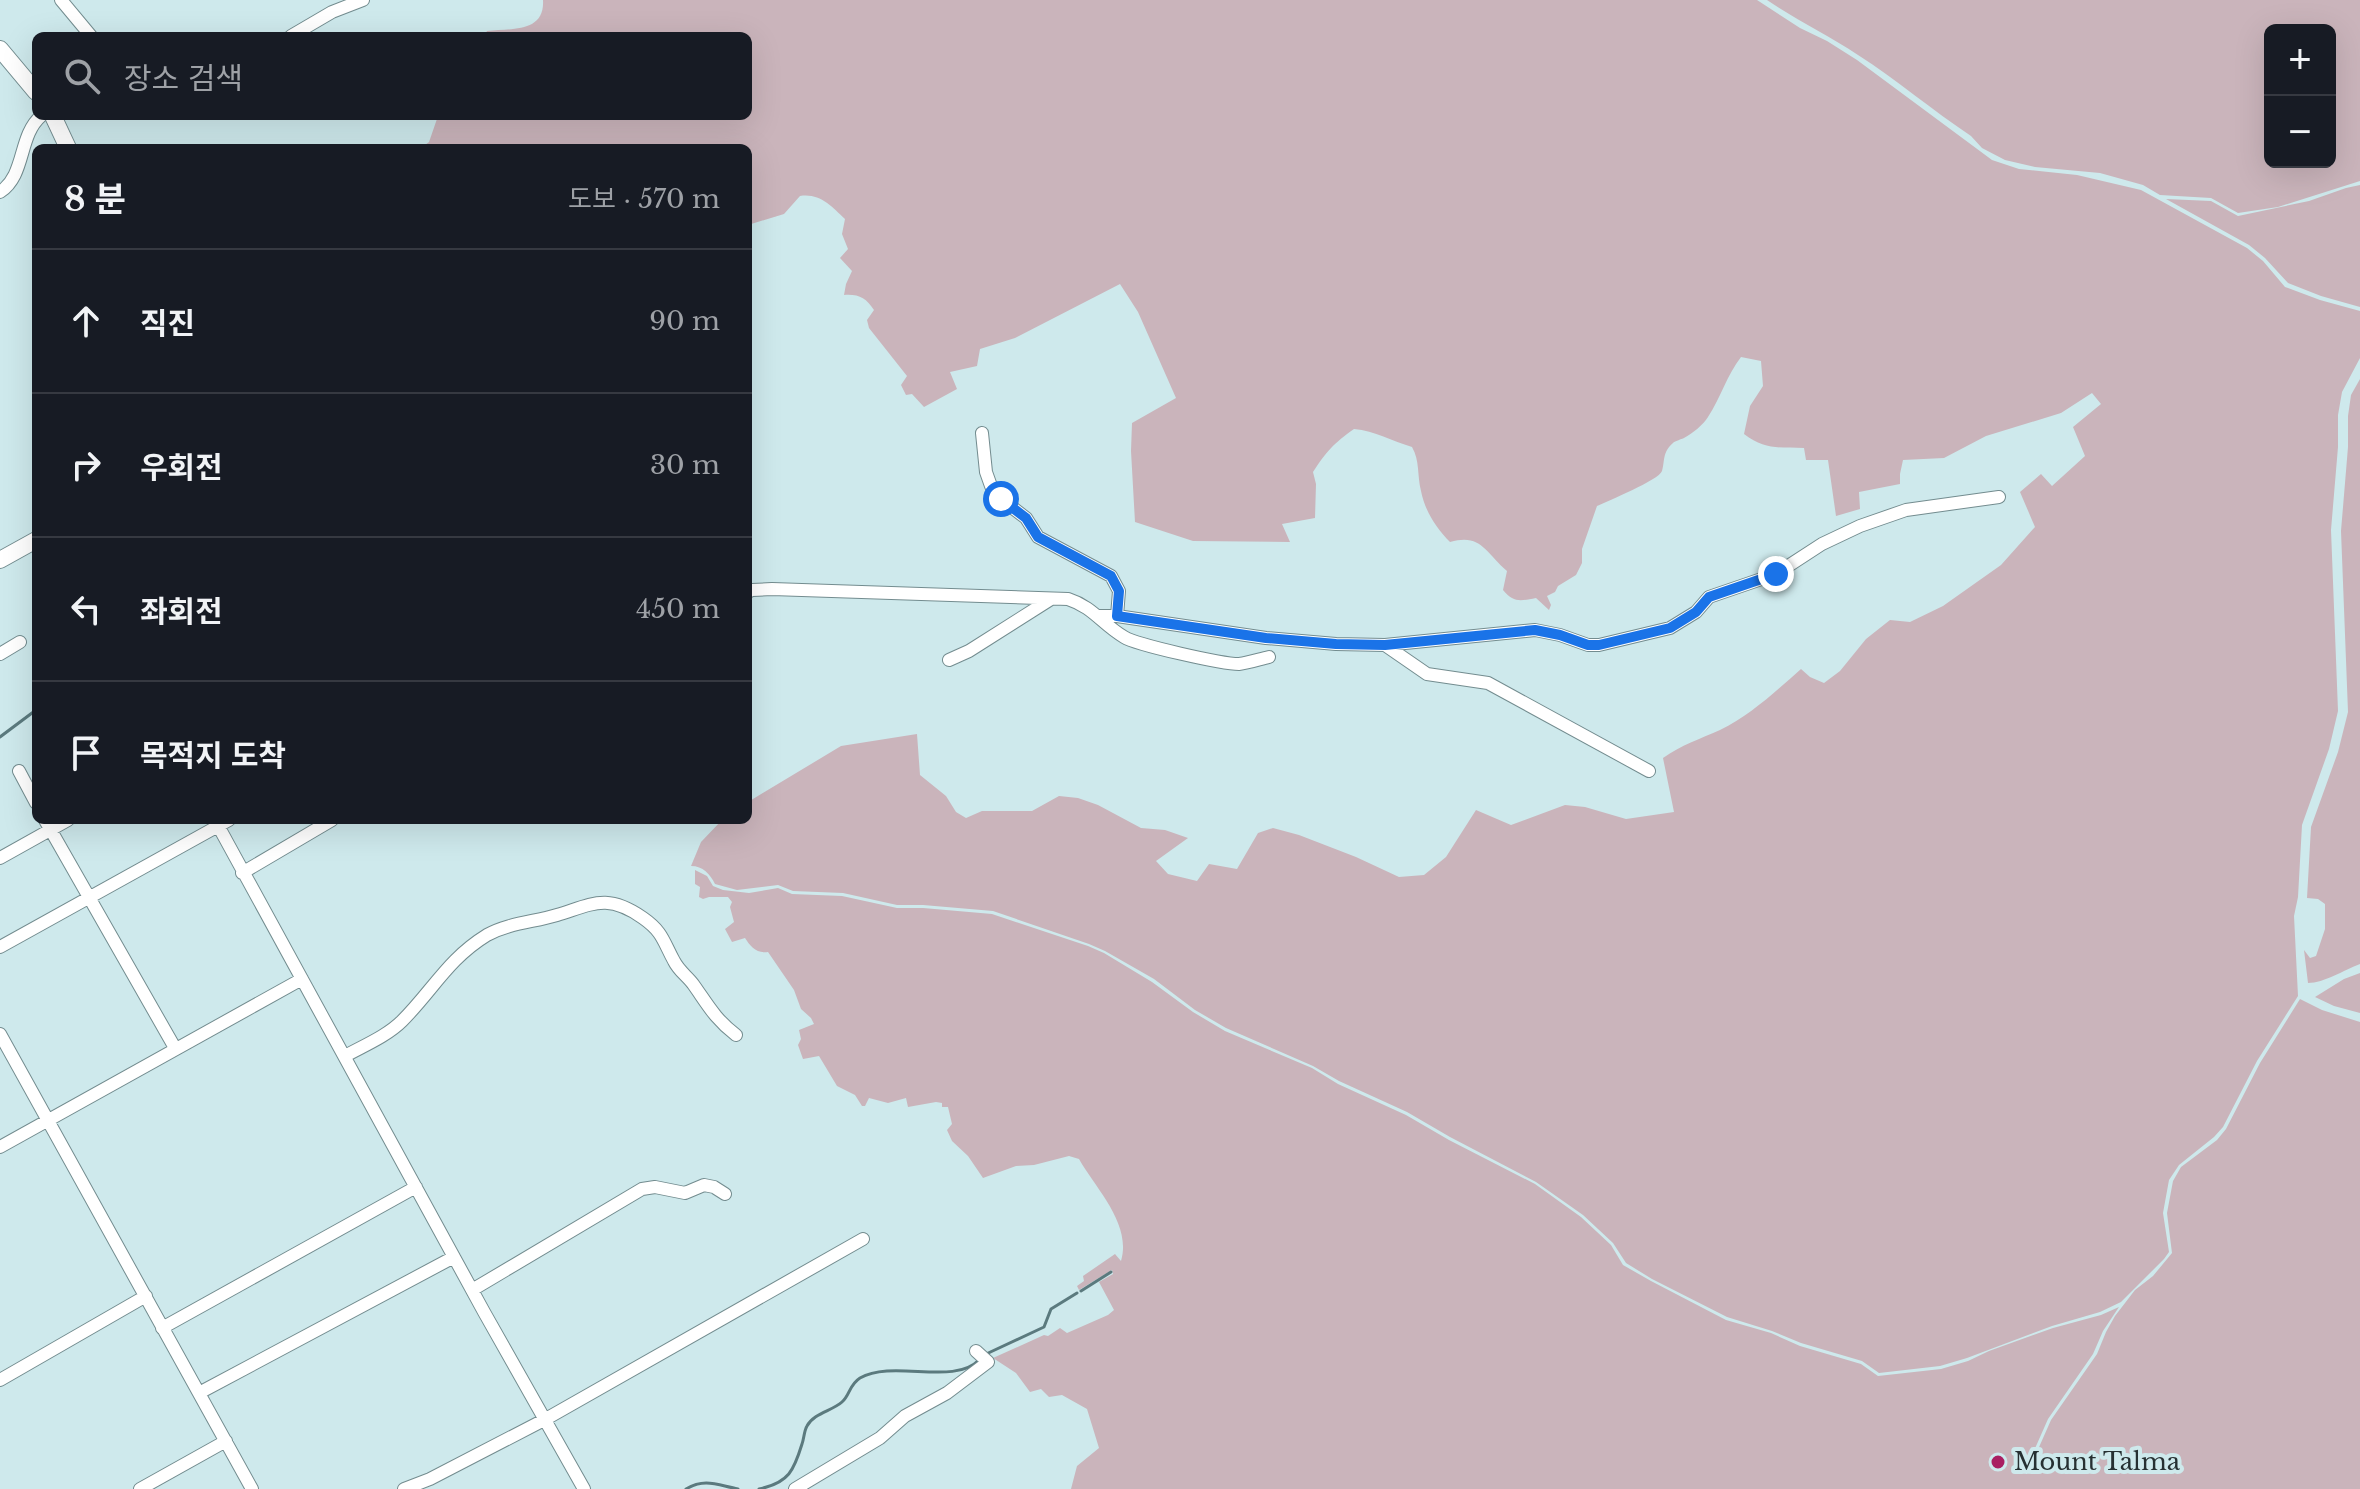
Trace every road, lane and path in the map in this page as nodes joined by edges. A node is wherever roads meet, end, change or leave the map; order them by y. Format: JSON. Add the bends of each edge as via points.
{"nodes":[{"id":1,"x":61,"y":0,"type":"edge"},
{"id":2,"x":363,"y":0,"type":"edge"},
{"id":3,"x":88,"y":32,"type":"edge"},
{"id":4,"x":298,"y":32,"type":"edge"},
{"id":5,"x":0,"y":49,"type":"edge"},
{"id":6,"x":32,"y":87,"type":"edge"},
{"id":7,"x":37,"y":120,"type":"edge"},
{"id":8,"x":55,"y":120,"type":"edge"},
{"id":9,"x":66,"y":144,"type":"edge"},
{"id":10,"x":0,"y":192,"type":"edge"},
{"id":11,"x":982,"y":433,"type":"dead end"},
{"id":12,"x":1999,"y":497,"type":"dead end"},
{"id":13,"x":32,"y":542,"type":"edge"},
{"id":14,"x":0,"y":560,"type":"edge"},
{"id":15,"x":752,"y":590,"type":"edge"},
{"id":16,"x":1051,"y":599,"type":"junction"},
{"id":17,"x":1098,"y":616,"type":"junction"},
{"id":18,"x":1117,"y":616,"type":"junction"},
{"id":19,"x":20,"y":642,"type":"dead end"},
{"id":20,"x":1385,"y":645,"type":"junction"},
{"id":21,"x":0,"y":654,"type":"edge"},
{"id":22,"x":1269,"y":657,"type":"dead end"},
{"id":23,"x":949,"y":660,"type":"dead end"},
{"id":24,"x":19,"y":771,"type":"dead end"},
{"id":25,"x":1649,"y":771,"type":"dead end"},
{"id":26,"x":32,"y":795,"type":"edge"},
{"id":27,"x":217,"y":824,"type":"edge"},
{"id":28,"x":222,"y":824,"type":"edge"},
{"id":29,"x":325,"y":824,"type":"edge"},
{"id":30,"x":48,"y":825,"type":"edge"},
{"id":31,"x":0,"y":858,"type":"edge"},
{"id":32,"x":242,"y":873,"type":"junction"},
{"id":33,"x":90,"y":896,"type":"junction"},
{"id":34,"x":0,"y":947,"type":"edge"},
{"id":35,"x":302,"y":979,"type":"junction"},
{"id":36,"x":0,"y":1034,"type":"edge"},
{"id":37,"x":736,"y":1035,"type":"dead end"},
{"id":38,"x":175,"y":1048,"type":"junction"},
{"id":39,"x":345,"y":1056,"type":"junction"},
{"id":40,"x":48,"y":1121,"type":"junction"},
{"id":41,"x":0,"y":1147,"type":"edge"},
{"id":42,"x":416,"y":1187,"type":"junction"},
{"id":43,"x":725,"y":1194,"type":"dead end"},
{"id":44,"x":863,"y":1239,"type":"dead end"},
{"id":45,"x":454,"y":1257,"type":"junction"},
{"id":46,"x":472,"y":1290,"type":"junction"},
{"id":47,"x":146,"y":1296,"type":"junction"},
{"id":48,"x":162,"y":1328,"type":"junction"},
{"id":49,"x":976,"y":1351,"type":"dead end"},
{"id":50,"x":0,"y":1380,"type":"edge"},
{"id":51,"x":199,"y":1393,"type":"junction"},
{"id":52,"x":544,"y":1420,"type":"junction"},
{"id":53,"x":226,"y":1441,"type":"junction"},
{"id":54,"x":140,"y":1489,"type":"edge"},
{"id":55,"x":252,"y":1489,"type":"edge"},
{"id":56,"x":404,"y":1489,"type":"edge"},
{"id":57,"x":584,"y":1489,"type":"edge"},
{"id":58,"x":795,"y":1489,"type":"edge"}],
"edges":[{"from":1,"to":3,"type":"street"},
{"from":2,"to":4,"type":"street"},
{"from":5,"to":6,"type":"street"},
{"from":7,"to":10,"type":"street","via":[[15,176]]},
{"from":8,"to":9,"type":"street"},
{"from":11,"to":18,"type":"street","via":[[991,486],[1026,518],[1038,537],[1111,576],[1119,591]]},
{"from":12,"to":20,"type":"street","via":[[1906,510],[1860,526],[1776,574],[1709,597],[1670,628],[1599,645],[1535,630]]},
{"from":13,"to":14,"type":"street"},
{"from":15,"to":16,"type":"street"},
{"from":16,"to":17,"type":"street","via":[[1082,603]]},
{"from":16,"to":23,"type":"street"},
{"from":17,"to":18,"type":"street"},
{"from":17,"to":22,"type":"street","via":[[1128,640],[1239,664]]},
{"from":18,"to":20,"type":"street","via":[[1266,638]]},
{"from":19,"to":21,"type":"street"},
{"from":20,"to":25,"type":"street","via":[[1427,674],[1488,683]]},
{"from":24,"to":26,"type":"street"},
{"from":27,"to":33,"type":"street"},
{"from":28,"to":32,"type":"street"},
{"from":29,"to":32,"type":"street"},
{"from":30,"to":31,"type":"street"},
{"from":30,"to":33,"type":"street"},
{"from":32,"to":35,"type":"street"},
{"from":33,"to":34,"type":"street"},
{"from":33,"to":38,"type":"street"},
{"from":35,"to":38,"type":"street"},
{"from":35,"to":39,"type":"street"},
{"from":36,"to":40,"type":"street"},
{"from":37,"to":39,"type":"street","via":[[709,1010],[657,929],[622,905],[603,902],[488,935],[452,961],[399,1024]]},
{"from":38,"to":40,"type":"street"},
{"from":39,"to":42,"type":"street"},
{"from":40,"to":41,"type":"street"},
{"from":40,"to":47,"type":"street"},
{"from":42,"to":45,"type":"street"},
{"from":42,"to":48,"type":"street"},
{"from":43,"to":46,"type":"street","via":[[704,1185],[685,1193],[642,1189]]},
{"from":44,"to":52,"type":"street"},
{"from":45,"to":46,"type":"street"},
{"from":45,"to":51,"type":"street"},
{"from":46,"to":52,"type":"street"},
{"from":47,"to":48,"type":"street"},
{"from":47,"to":50,"type":"street"},
{"from":48,"to":51,"type":"street"},
{"from":49,"to":58,"type":"street","via":[[988,1362],[880,1438]]},
{"from":51,"to":53,"type":"street"},
{"from":52,"to":56,"type":"street"},
{"from":52,"to":57,"type":"street"},
{"from":53,"to":54,"type":"street"},
{"from":53,"to":55,"type":"street"}]}
